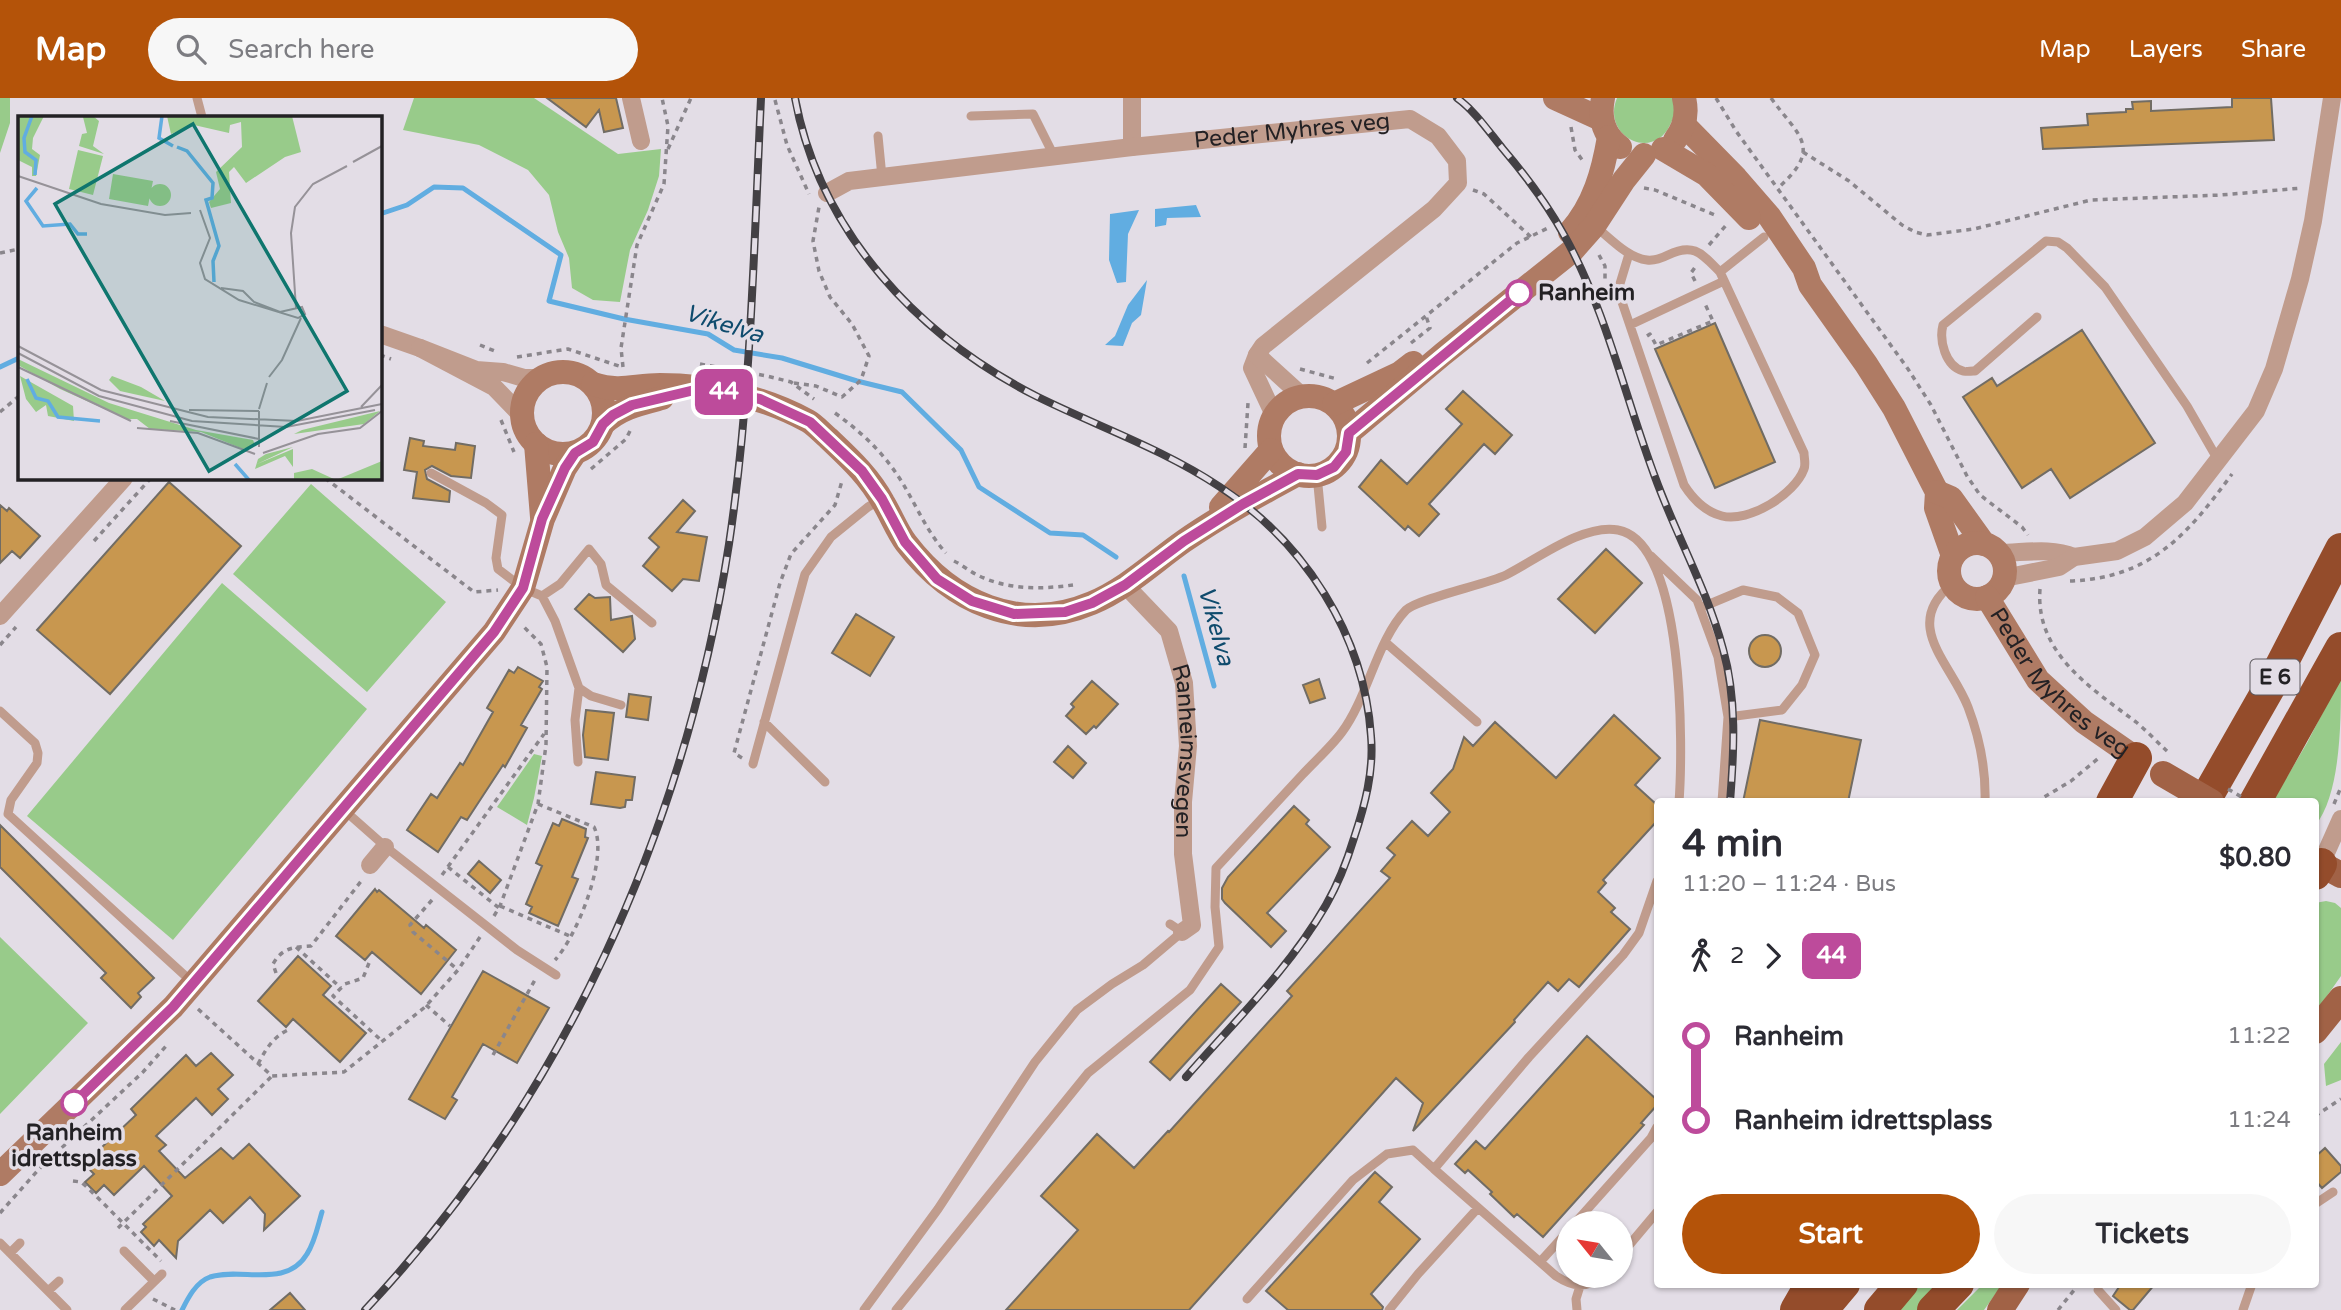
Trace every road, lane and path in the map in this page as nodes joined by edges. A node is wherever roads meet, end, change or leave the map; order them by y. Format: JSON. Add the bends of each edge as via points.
{"nodes":[{"id":1,"x":197,"y":98,"type":"edge"},
{"id":2,"x":631,"y":98,"type":"edge"},
{"id":3,"x":662,"y":98,"type":"edge"},
{"id":4,"x":691,"y":98,"type":"edge"},
{"id":5,"x":1132,"y":98,"type":"edge"},
{"id":6,"x":1555,"y":98,"type":"edge"},
{"id":7,"x":1684,"y":98,"type":"edge"},
{"id":8,"x":1716,"y":98,"type":"edge"},
{"id":9,"x":1771,"y":98,"type":"edge"},
{"id":10,"x":2332,"y":98,"type":"edge"},
{"id":11,"x":775,"y":100,"type":"dead end"},
{"id":12,"x":202,"y":116,"type":"edge"},
{"id":13,"x":971,"y":116,"type":"dead end"},
{"id":14,"x":1604,"y":118,"type":"edge"},
{"id":15,"x":1572,"y":122,"type":"dead end"},
{"id":16,"x":1684,"y":125,"type":"junction"},
{"id":17,"x":878,"y":136,"type":"dead end"},
{"id":18,"x":640,"y":141,"type":"dead end"},
{"id":19,"x":1132,"y":146,"type":"junction"},
{"id":20,"x":668,"y":151,"type":"junction"},
{"id":21,"x":1654,"y":152,"type":"junction"},
{"id":22,"x":1803,"y":152,"type":"junction"},
{"id":23,"x":1054,"y":156,"type":"junction"},
{"id":24,"x":1582,"y":169,"type":"dead end"},
{"id":25,"x":882,"y":177,"type":"junction"},
{"id":26,"x":1458,"y":183,"type":"junction"},
{"id":27,"x":1645,"y":188,"type":"dead end"},
{"id":28,"x":1778,"y":188,"type":"junction"},
{"id":29,"x":2307,"y":188,"type":"dead end"},
{"id":30,"x":827,"y":193,"type":"joint"},
{"id":31,"x":817,"y":212,"type":"junction"},
{"id":32,"x":1717,"y":216,"type":"dead end"},
{"id":33,"x":1556,"y":221,"type":"dead end"},
{"id":34,"x":1594,"y":226,"type":"junction"},
{"id":35,"x":1531,"y":237,"type":"junction"},
{"id":36,"x":1763,"y":237,"type":"junction"},
{"id":37,"x":18,"y":249,"type":"edge"},
{"id":38,"x":0,"y":253,"type":"edge"},
{"id":39,"x":1629,"y":254,"type":"junction"},
{"id":40,"x":1722,"y":276,"type":"junction"},
{"id":41,"x":1810,"y":285,"type":"junction"},
{"id":42,"x":1426,"y":316,"type":"junction"},
{"id":43,"x":2037,"y":317,"type":"dead end"},
{"id":44,"x":1630,"y":325,"type":"junction"},
{"id":45,"x":382,"y":335,"type":"edge"},
{"id":46,"x":420,"y":348,"type":"junction"},
{"id":47,"x":1401,"y":351,"type":"dead end"},
{"id":48,"x":1256,"y":355,"type":"junction"},
{"id":49,"x":382,"y":356,"type":"edge"},
{"id":50,"x":393,"y":359,"type":"dead end"},
{"id":51,"x":623,"y":367,"type":"dead end"},
{"id":52,"x":1293,"y":367,"type":"dead end"},
{"id":53,"x":1361,"y":369,"type":"dead end"},
{"id":54,"x":1344,"y":377,"type":"dead end"},
{"id":55,"x":541,"y":378,"type":"junction"},
{"id":56,"x":791,"y":383,"type":"dead end"},
{"id":57,"x":593,"y":384,"type":"junction"},
{"id":58,"x":703,"y":388,"type":"junction"},
{"id":59,"x":1302,"y":396,"type":"junction"},
{"id":60,"x":18,"y":397,"type":"edge"},
{"id":61,"x":1248,"y":399,"type":"dead end"},
{"id":62,"x":1334,"y":404,"type":"junction"},
{"id":63,"x":0,"y":412,"type":"edge"},
{"id":64,"x":510,"y":415,"type":"junction"},
{"id":65,"x":1275,"y":415,"type":"junction"},
{"id":66,"x":603,"y":424,"type":"junction"},
{"id":67,"x":1349,"y":433,"type":"junction"},
{"id":68,"x":1271,"y":450,"type":"junction"},
{"id":69,"x":526,"y":451,"type":"junction"},
{"id":70,"x":1245,"y":451,"type":"dead end"},
{"id":71,"x":575,"y":453,"type":"junction"},
{"id":72,"x":2219,"y":461,"type":"junction"},
{"id":73,"x":431,"y":473,"type":"dead end"},
{"id":74,"x":1307,"y":475,"type":"junction"},
{"id":75,"x":122,"y":480,"type":"edge"},
{"id":76,"x":328,"y":480,"type":"edge"},
{"id":77,"x":1937,"y":492,"type":"junction"},
{"id":78,"x":882,"y":499,"type":"junction"},
{"id":79,"x":542,"y":519,"type":"junction"},
{"id":80,"x":1322,"y":527,"type":"dead end"},
{"id":81,"x":1184,"y":541,"type":"junction"},
{"id":82,"x":1991,"y":548,"type":"junction"},
{"id":83,"x":2341,"y":549,"type":"edge"},
{"id":84,"x":2038,"y":551,"type":"junction"},
{"id":85,"x":1647,"y":552,"type":"junction"},
{"id":86,"x":1953,"y":556,"type":"junction"},
{"id":87,"x":2074,"y":557,"type":"junction"},
{"id":88,"x":2040,"y":570,"type":"junction"},
{"id":89,"x":2004,"y":578,"type":"junction"},
{"id":90,"x":1128,"y":582,"type":"junction"},
{"id":91,"x":1952,"y":584,"type":"junction"},
{"id":92,"x":520,"y":588,"type":"junction"},
{"id":93,"x":1987,"y":597,"type":"junction"},
{"id":94,"x":1700,"y":608,"type":"junction"},
{"id":95,"x":0,"y":617,"type":"edge"},
{"id":96,"x":652,"y":623,"type":"dead end"},
{"id":97,"x":524,"y":626,"type":"dead end"},
{"id":98,"x":1385,"y":642,"type":"junction"},
{"id":99,"x":2341,"y":648,"type":"edge"},
{"id":100,"x":579,"y":688,"type":"junction"},
{"id":101,"x":621,"y":705,"type":"dead end"},
{"id":102,"x":0,"y":711,"type":"edge"},
{"id":103,"x":1728,"y":718,"type":"junction"},
{"id":104,"x":764,"y":722,"type":"junction"},
{"id":105,"x":1477,"y":722,"type":"dead end"},
{"id":106,"x":2137,"y":723,"type":"dead end"},
{"id":107,"x":546,"y":732,"type":"junction"},
{"id":108,"x":2103,"y":754,"type":"dead end"},
{"id":109,"x":2136,"y":758,"type":"junction"},
{"id":110,"x":578,"y":762,"type":"dead end"},
{"id":111,"x":753,"y":764,"type":"dead end"},
{"id":112,"x":825,"y":782,"type":"dead end"},
{"id":113,"x":1679,"y":798,"type":"edge"},
{"id":114,"x":1722,"y":798,"type":"edge"},
{"id":115,"x":1985,"y":798,"type":"edge"},
{"id":116,"x":2043,"y":798,"type":"edge"},
{"id":117,"x":2114,"y":798,"type":"edge"},
{"id":118,"x":2204,"y":798,"type":"edge"},
{"id":119,"x":2206,"y":798,"type":"edge"},
{"id":120,"x":2257,"y":798,"type":"edge"},
{"id":121,"x":538,"y":804,"type":"junction"},
{"id":122,"x":343,"y":809,"type":"junction"},
{"id":123,"x":2341,"y":819,"type":"edge"},
{"id":124,"x":386,"y":847,"type":"junction"},
{"id":125,"x":370,"y":865,"type":"dead end"},
{"id":126,"x":448,"y":867,"type":"junction"},
{"id":127,"x":2323,"y":868,"type":"edge"},
{"id":128,"x":437,"y":888,"type":"junction"},
{"id":129,"x":1654,"y":890,"type":"edge"},
{"id":130,"x":500,"y":907,"type":"junction"},
{"id":131,"x":486,"y":926,"type":"junction"},
{"id":132,"x":1176,"y":928,"type":"joint"},
{"id":133,"x":572,"y":937,"type":"junction"},
{"id":134,"x":296,"y":947,"type":"junction"},
{"id":135,"x":369,"y":962,"type":"dead end"},
{"id":136,"x":542,"y":967,"type":"junction"},
{"id":137,"x":458,"y":970,"type":"junction"},
{"id":138,"x":276,"y":974,"type":"dead end"},
{"id":139,"x":556,"y":975,"type":"dead end"},
{"id":140,"x":193,"y":983,"type":"junction"},
{"id":141,"x":341,"y":988,"type":"junction"},
{"id":142,"x":2341,"y":999,"type":"edge"},
{"id":143,"x":426,"y":1005,"type":"junction"},
{"id":144,"x":198,"y":1009,"type":"dead end"},
{"id":145,"x":450,"y":1026,"type":"dead end"},
{"id":146,"x":2319,"y":1026,"type":"edge"},
{"id":147,"x":288,"y":1030,"type":"dead end"},
{"id":148,"x":383,"y":1042,"type":"junction"},
{"id":149,"x":493,"y":1055,"type":"dead end"},
{"id":150,"x":258,"y":1064,"type":"junction"},
{"id":151,"x":272,"y":1076,"type":"junction"},
{"id":152,"x":2341,"y":1099,"type":"edge"},
{"id":153,"x":2319,"y":1113,"type":"edge"},
{"id":154,"x":1654,"y":1132,"type":"edge"},
{"id":155,"x":1434,"y":1170,"type":"junction"},
{"id":156,"x":0,"y":1174,"type":"edge"},
{"id":157,"x":73,"y":1181,"type":"dead end"},
{"id":158,"x":2333,"y":1192,"type":"dead end"},
{"id":159,"x":2319,"y":1201,"type":"edge"},
{"id":160,"x":1478,"y":1208,"type":"junction"},
{"id":161,"x":1586,"y":1211,"type":"edge"},
{"id":162,"x":1654,"y":1216,"type":"edge"},
{"id":163,"x":123,"y":1222,"type":"junction"},
{"id":164,"x":118,"y":1228,"type":"dead end"},
{"id":165,"x":1633,"y":1241,"type":"edge"},
{"id":166,"x":0,"y":1243,"type":"edge"},
{"id":167,"x":20,"y":1243,"type":"dead end"},
{"id":168,"x":1556,"y":1244,"type":"edge"},
{"id":169,"x":124,"y":1251,"type":"dead end"},
{"id":170,"x":10,"y":1253,"type":"junction"},
{"id":171,"x":1540,"y":1262,"type":"junction"},
{"id":172,"x":165,"y":1270,"type":"joint"},
{"id":173,"x":1556,"y":1275,"type":"edge"},
{"id":174,"x":154,"y":1281,"type":"junction"},
{"id":175,"x":59,"y":1282,"type":"dead end"},
{"id":176,"x":1579,"y":1288,"type":"edge"},
{"id":177,"x":1809,"y":1288,"type":"edge"},
{"id":178,"x":1841,"y":1288,"type":"edge"},
{"id":179,"x":1899,"y":1288,"type":"edge"},
{"id":180,"x":1954,"y":1288,"type":"edge"},
{"id":181,"x":2014,"y":1288,"type":"edge"},
{"id":182,"x":2076,"y":1288,"type":"edge"},
{"id":183,"x":2250,"y":1288,"type":"edge"},
{"id":184,"x":2098,"y":1290,"type":"dead end"},
{"id":185,"x":48,"y":1291,"type":"junction"},
{"id":186,"x":1247,"y":1299,"type":"dead end"},
{"id":187,"x":169,"y":1307,"type":"dead end"},
{"id":188,"x":67,"y":1310,"type":"edge"},
{"id":189,"x":125,"y":1310,"type":"edge"},
{"id":190,"x":175,"y":1310,"type":"edge"},
{"id":191,"x":864,"y":1310,"type":"edge"},
{"id":192,"x":896,"y":1310,"type":"edge"},
{"id":193,"x":1389,"y":1310,"type":"edge"},
{"id":194,"x":1577,"y":1310,"type":"edge"},
{"id":195,"x":1796,"y":1310,"type":"edge"},
{"id":196,"x":1822,"y":1310,"type":"edge"},
{"id":197,"x":1880,"y":1310,"type":"edge"},
{"id":198,"x":1933,"y":1310,"type":"edge"},
{"id":199,"x":2000,"y":1310,"type":"edge"},
{"id":200,"x":2058,"y":1310,"type":"edge"},
{"id":201,"x":2116,"y":1310,"type":"edge"},
{"id":202,"x":2242,"y":1310,"type":"edge"}],
"edges":[{"from":1,"to":12,"type":"lane"},
{"from":2,"to":18,"type":"street"},
{"from":3,"to":20,"type":"path"},
{"from":4,"to":20,"type":"path"},
{"from":5,"to":19,"type":"street"},
{"from":6,"to":14,"type":"street"},
{"from":7,"to":16,"type":"street"},
{"from":8,"to":28,"type":"path"},
{"from":9,"to":22,"type":"path","via":[[1797,129]]},
{"from":10,"to":72,"type":"street","via":[[2313,221],[2274,369],[2256,411]]},
{"from":11,"to":31,"type":"path","via":[[787,145]]},
{"from":13,"to":23,"type":"lane","via":[[1033,114]]},
{"from":14,"to":21,"type":"street","via":[[1624,150]]},
{"from":14,"to":62,"type":"street","via":[[1603,171],[1575,226],[1401,373]]},
{"from":15,"to":24,"type":"path","via":[[1572,141],[1584,163]]},
{"from":16,"to":21,"type":"street","via":[[1679,136]]},
{"from":16,"to":41,"type":"street","via":[[1769,216],[1804,268]]},
{"from":17,"to":25,"type":"lane"},
{"from":19,"to":23,"type":"street","name":"Peder Myhres veg"},
{"from":19,"to":26,"type":"street","name":"Peder Myhres veg","via":[[1410,119],[1438,136],[1457,160]]},
{"from":20,"to":51,"type":"path","via":[[664,184],[637,245],[621,348]]},
{"from":21,"to":34,"type":"street","via":[[1624,180]]},
{"from":21,"to":36,"type":"street","via":[[1707,175]]},
{"from":22,"to":28,"type":"path","via":[[1798,169]]},
{"from":22,"to":29,"type":"path","via":[[1849,181],[1902,225],[1927,235],[1973,229],[2091,200]]},
{"from":23,"to":25,"type":"street","name":"Peder Myhres veg"},
{"from":25,"to":30,"type":"street","name":"Peder Myhres veg","via":[[849,181]]},
{"from":26,"to":35,"type":"path","via":[[1484,194]]},
{"from":26,"to":48,"type":"street","via":[[1434,209]]},
{"from":27,"to":32,"type":"path"},
{"from":28,"to":84,"type":"path","via":[[1908,369],[1980,495],[2022,527]]},
{"from":30,"to":31,"type":"path"},
{"from":31,"to":56,"type":"path","via":[[813,241],[819,271],[830,297],[869,356],[861,380],[842,397],[816,386]]},
{"from":33,"to":35,"type":"path"},
{"from":34,"to":39,"type":"lane"},
{"from":34,"to":67,"type":"street","via":[[1572,251]]},
{"from":35,"to":42,"type":"path","via":[[1517,243]]},
{"from":36,"to":40,"type":"lane"},
{"from":36,"to":41,"type":"street","via":[[1796,276]]},
{"from":37,"to":38,"type":"path"},
{"from":39,"to":40,"type":"lane","via":[[1650,261],[1687,248],[1703,255]]},
{"from":39,"to":44,"type":"lane","via":[[1619,287]]},
{"from":40,"to":44,"type":"lane"},
{"from":40,"to":44,"type":"lane","via":[[1804,453],[1806,467],[1785,495],[1754,513],[1721,516],[1692,497],[1684,485]]},
{"from":41,"to":77,"type":"street","via":[[1894,408]]},
{"from":42,"to":47,"type":"path","via":[[1430,328]]},
{"from":42,"to":53,"type":"path"},
{"from":43,"to":72,"type":"lane","via":[[1975,371],[1963,372],[1954,366],[1942,345],[1944,325],[2046,242],[2058,242],[2105,287]]},
{"from":45,"to":46,"type":"street"},
{"from":46,"to":55,"type":"street","via":[[476,370]]},
{"from":46,"to":64,"type":"street","via":[[494,387]]},
{"from":48,"to":59,"type":"street"},
{"from":48,"to":65,"type":"street","via":[[1252,368]]},
{"from":49,"to":50,"type":"path"},
{"from":52,"to":54,"type":"path","via":[[1335,379]]},
{"from":55,"to":57,"type":"street","via":[[573,373]]},
{"from":55,"to":64,"type":"street"},
{"from":57,"to":58,"type":"street","via":[[606,389],[658,384]]},
{"from":57,"to":66,"type":"street","via":[[603,404]]},
{"from":58,"to":66,"type":"street","via":[[632,405]]},
{"from":58,"to":78,"type":"street","via":[[760,399],[810,422],[862,471]]},
{"from":59,"to":62,"type":"street"},
{"from":59,"to":65,"type":"street","via":[[1286,402]]},
{"from":60,"to":63,"type":"path"},
{"from":61,"to":70,"type":"path"},
{"from":62,"to":67,"type":"street"},
{"from":64,"to":69,"type":"path"},
{"from":64,"to":69,"type":"street","via":[[528,436]]},
{"from":65,"to":68,"type":"street","via":[[1269,432]]},
{"from":66,"to":71,"type":"street","via":[[593,442]]},
{"from":67,"to":74,"type":"street","via":[[1346,452],[1334,467]]},
{"from":68,"to":74,"type":"street","via":[[1282,465]]},
{"from":68,"to":81,"type":"street","via":[[1233,496]]},
{"from":69,"to":71,"type":"street"},
{"from":69,"to":79,"type":"street"},
{"from":71,"to":79,"type":"street"},
{"from":72,"to":87,"type":"street","via":[[2185,503],[2145,537],[2117,551]]},
{"from":73,"to":92,"type":"lane","via":[[502,515],[498,569]]},
{"from":74,"to":80,"type":"lane"},
{"from":74,"to":81,"type":"street","via":[[1243,504]]},
{"from":75,"to":95,"type":"street"},
{"from":76,"to":92,"type":"path","via":[[474,592]]},
{"from":77,"to":82,"type":"street","via":[[1951,498]]},
{"from":77,"to":86,"type":"street","via":[[1936,508]]},
{"from":78,"to":90,"type":"street","via":[[905,542],[937,579],[972,601],[1014,614],[1065,612]]},
{"from":78,"to":104,"type":"lane","via":[[831,537],[805,574]]},
{"from":79,"to":92,"type":"street"},
{"from":81,"to":90,"type":"street"},
{"from":82,"to":84,"type":"street"},
{"from":82,"to":86,"type":"street","via":[[1966,545]]},
{"from":82,"to":89,"type":"street","via":[[2003,561]]},
{"from":83,"to":119,"type":"highway","number":"E 6"},
{"from":84,"to":87,"type":"street"},
{"from":85,"to":94,"type":"lane"},
{"from":85,"to":98,"type":"lane","via":[[1636,539],[1618,530],[1583,533],[1504,576],[1408,608]]},
{"from":85,"to":113,"type":"lane","via":[[1665,592],[1679,682]]},
{"from":86,"to":91,"type":"street"},
{"from":87,"to":88,"type":"street","via":[[2059,567]]},
{"from":88,"to":89,"type":"street"},
{"from":88,"to":106,"type":"path","via":[[2039,604],[2052,642],[2091,689]]},
{"from":89,"to":93,"type":"street"},
{"from":90,"to":132,"type":"street","name":"Ranheimsvegen","via":[[1169,631],[1184,683],[1188,746],[1183,854],[1192,925]]},
{"from":91,"to":93,"type":"street","via":[[1970,598]]},
{"from":91,"to":115,"type":"lane","via":[[1935,602],[1929,625],[1940,656],[1967,704],[1978,738]]},
{"from":92,"to":96,"type":"lane","via":[[560,584],[589,549],[601,564],[606,585]]},
{"from":92,"to":100,"type":"lane","via":[[555,621]]},
{"from":92,"to":122,"type":"street","via":[[494,632]]},
{"from":93,"to":109,"type":"street","name":"Peder Myhres veg","via":[[2038,680],[2084,722]]},
{"from":94,"to":103,"type":"lane","via":[[1718,657]]},
{"from":94,"to":103,"type":"lane","via":[[1743,590],[1777,597],[1798,613],[1815,655],[1802,685],[1782,710]]},
{"from":97,"to":107,"type":"path","via":[[541,644],[547,667]]},
{"from":98,"to":105,"type":"lane"},
{"from":98,"to":192,"type":"lane","via":[[1343,731],[1216,868],[1219,947],[1190,990],[1088,1073]]},
{"from":99,"to":120,"type":"highway","number":"E 6"},
{"from":100,"to":101,"type":"lane"},
{"from":100,"to":110,"type":"lane","via":[[575,720]]},
{"from":102,"to":140,"type":"lane","via":[[35,743],[38,753],[37,763],[11,800],[8,814]]},
{"from":103,"to":114,"type":"lane"},
{"from":104,"to":111,"type":"lane"},
{"from":104,"to":112,"type":"lane"},
{"from":107,"to":121,"type":"path"},
{"from":107,"to":126,"type":"path"},
{"from":108,"to":116,"type":"path"},
{"from":109,"to":117,"type":"highway"},
{"from":109,"to":118,"type":"main road","name":"Peder Myhres veg","bridge":true},
{"from":121,"to":130,"type":"path"},
{"from":121,"to":133,"type":"path","via":[[594,827],[599,836],[593,880]]},
{"from":122,"to":124,"type":"lane"},
{"from":122,"to":140,"type":"street"},
{"from":123,"to":127,"type":"street"},
{"from":124,"to":125,"type":"street"},
{"from":124,"to":128,"type":"lane"},
{"from":124,"to":134,"type":"path","via":[[311,946]]},
{"from":126,"to":128,"type":"path"},
{"from":126,"to":130,"type":"path"},
{"from":128,"to":131,"type":"lane"},
{"from":128,"to":137,"type":"path","via":[[410,925]]},
{"from":129,"to":155,"type":"lane","via":[[1639,933],[1623,955]]},
{"from":130,"to":131,"type":"path"},
{"from":130,"to":133,"type":"path"},
{"from":131,"to":136,"type":"lane"},
{"from":131,"to":137,"type":"path"},
{"from":132,"to":191,"type":"lane","via":[[1143,965],[1077,1010],[1035,1062],[938,1209]]},
{"from":133,"to":136,"type":"path","via":[[551,965]]},
{"from":134,"to":138,"type":"path","via":[[278,955],[273,964]]},
{"from":134,"to":141,"type":"path"},
{"from":135,"to":141,"type":"path","via":[[363,978]]},
{"from":136,"to":139,"type":"lane"},
{"from":136,"to":149,"type":"path"},
{"from":137,"to":143,"type":"path"},
{"from":140,"to":156,"type":"street"},
{"from":141,"to":148,"type":"path","via":[[333,996]]},
{"from":142,"to":146,"type":"main road"},
{"from":143,"to":145,"type":"path"},
{"from":143,"to":148,"type":"path"},
{"from":144,"to":150,"type":"path"},
{"from":147,"to":150,"type":"path","via":[[266,1048]]},
{"from":148,"to":151,"type":"path","via":[[344,1072]]},
{"from":150,"to":151,"type":"path"},
{"from":151,"to":163,"type":"path"},
{"from":152,"to":153,"type":"path"},
{"from":154,"to":161,"type":"lane"},
{"from":155,"to":160,"type":"lane"},
{"from":155,"to":186,"type":"lane","via":[[1413,1150],[1387,1154],[1353,1180]]},
{"from":157,"to":163,"type":"path","via":[[81,1182]]},
{"from":158,"to":159,"type":"lane"},
{"from":160,"to":171,"type":"lane"},
{"from":160,"to":193,"type":"lane"},
{"from":162,"to":165,"type":"lane"},
{"from":163,"to":164,"type":"path"},
{"from":163,"to":172,"type":"path"},
{"from":166,"to":170,"type":"lane"},
{"from":167,"to":170,"type":"lane"},
{"from":168,"to":171,"type":"lane"},
{"from":169,"to":174,"type":"lane"},
{"from":170,"to":185,"type":"lane"},
{"from":171,"to":173,"type":"lane"},
{"from":172,"to":174,"type":"lane"},
{"from":174,"to":189,"type":"lane"},
{"from":175,"to":185,"type":"lane"},
{"from":176,"to":194,"type":"lane"},
{"from":177,"to":195,"type":"highway"},
{"from":178,"to":196,"type":"highway"},
{"from":179,"to":197,"type":"highway"},
{"from":180,"to":198,"type":"highway"},
{"from":181,"to":199,"type":"main road"},
{"from":182,"to":200,"type":"path"},
{"from":183,"to":202,"type":"lane"},
{"from":184,"to":201,"type":"lane"},
{"from":185,"to":188,"type":"lane"},
{"from":187,"to":190,"type":"path"}]}
